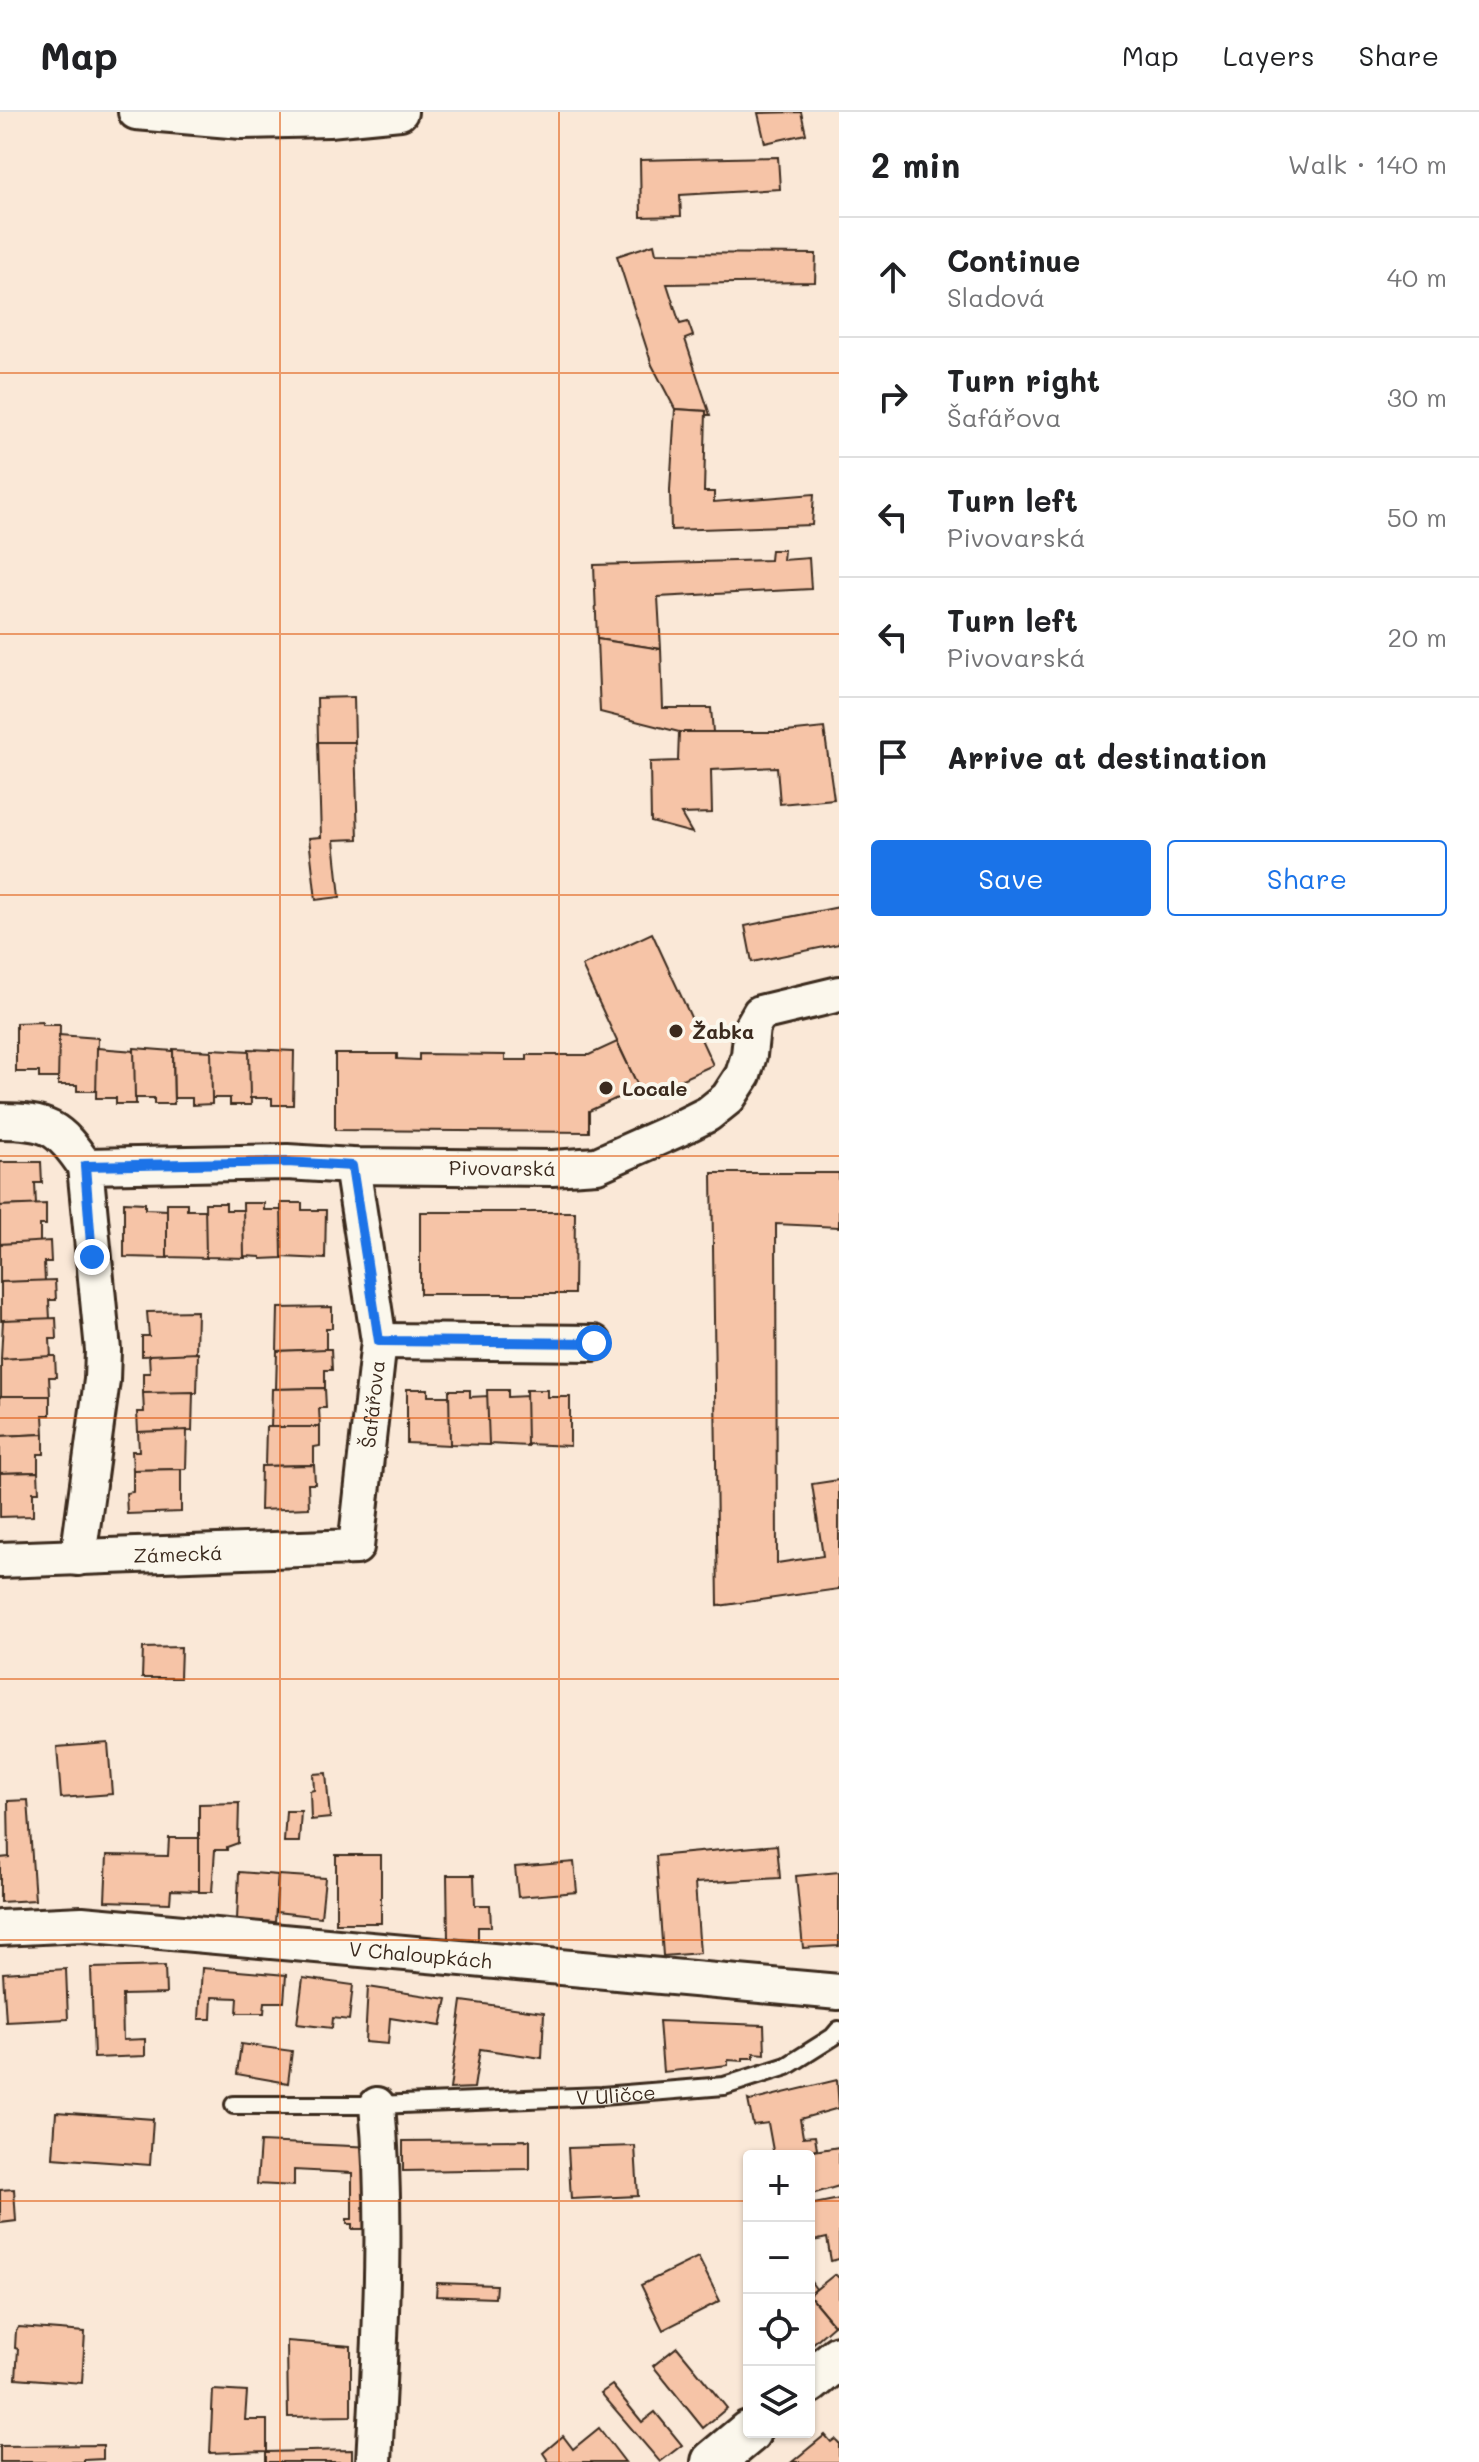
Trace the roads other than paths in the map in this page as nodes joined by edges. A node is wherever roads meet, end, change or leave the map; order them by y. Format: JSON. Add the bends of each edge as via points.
{"nodes":[{"id":1,"x":136,"y":112,"type":"edge"},
{"id":2,"x":400,"y":112,"type":"edge"},
{"id":3,"x":839,"y":994,"type":"edge"},
{"id":4,"x":0,"y":1121,"type":"edge"},
{"id":5,"x":85,"y":1166,"type":"junction"},
{"id":6,"x":352,"y":1166,"type":"junction"},
{"id":7,"x":379,"y":1341,"type":"junction"},
{"id":8,"x":594,"y":1343,"type":"dead end"},
{"id":9,"x":356,"y":1547,"type":"joint"},
{"id":10,"x":78,"y":1558,"type":"junction"},
{"id":11,"x":0,"y":1560,"type":"edge"},
{"id":12,"x":0,"y":1928,"type":"edge"},
{"id":13,"x":839,"y":1992,"type":"edge"},
{"id":14,"x":839,"y":2030,"type":"edge"},
{"id":15,"x":234,"y":2105,"type":"dead end"},
{"id":16,"x":377,"y":2105,"type":"junction"},
{"id":17,"x":839,"y":2357,"type":"edge"},
{"id":18,"x":815,"y":2377,"type":"edge"},
{"id":19,"x":743,"y":2437,"type":"edge"},
{"id":20,"x":374,"y":2462,"type":"edge"},
{"id":21,"x":713,"y":2462,"type":"edge"}],
"edges":[{"from":1,"to":2,"type":"street","via":[[242,121]]},
{"from":3,"to":6,"type":"street","name":"Pivovarská","via":[[760,1013],[752,1027],[743,1075],[728,1098],[708,1114],[597,1165]]},
{"from":4,"to":5,"type":"street","via":[[47,1125],[68,1140]]},
{"from":5,"to":6,"type":"street","name":"Pivovarská"},
{"from":5,"to":10,"type":"street","via":[[103,1350]]},
{"from":6,"to":7,"type":"street","name":"Šafářova"},
{"from":7,"to":8,"type":"street"},
{"from":7,"to":9,"type":"street","name":"Šafářova"},
{"from":9,"to":10,"type":"street","name":"Zámecká"},
{"from":10,"to":11,"type":"street","name":"Zámecká"},
{"from":12,"to":13,"type":"street","name":"V Chaloupkách","via":[[82,1924]]},
{"from":14,"to":16,"type":"lane","name":"V Uličce","via":[[787,2066],[724,2086]]},
{"from":15,"to":16,"type":"lane","name":"V Uličce"},
{"from":16,"to":20,"type":"street","via":[[382,2210]]},
{"from":17,"to":18,"type":"street"},
{"from":19,"to":21,"type":"street"}]}
